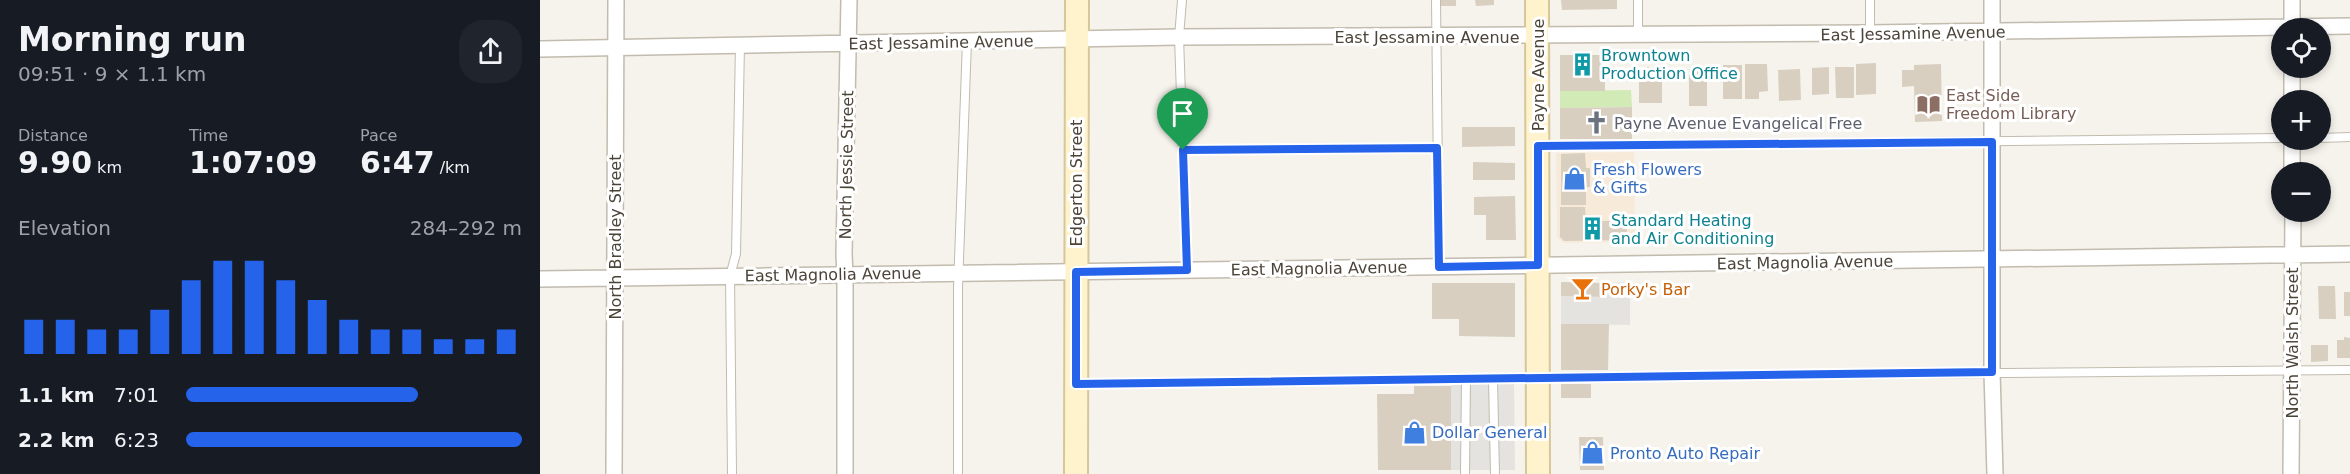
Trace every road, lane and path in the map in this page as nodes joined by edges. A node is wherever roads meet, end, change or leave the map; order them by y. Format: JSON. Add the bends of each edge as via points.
{"nodes":[{"id":1,"x":616,"y":0,"type":"edge"},
{"id":2,"x":849,"y":0,"type":"edge"},
{"id":3,"x":1077,"y":0,"type":"edge"},
{"id":4,"x":1182,"y":0,"type":"edge"},
{"id":5,"x":1436,"y":0,"type":"edge"},
{"id":6,"x":1537,"y":0,"type":"edge"},
{"id":7,"x":1638,"y":0,"type":"edge"},
{"id":8,"x":1870,"y":0,"type":"edge"},
{"id":9,"x":1992,"y":0,"type":"edge"},
{"id":10,"x":2292,"y":0,"type":"edge"},
{"id":11,"x":2292,"y":18,"type":"edge"},
{"id":12,"x":2350,"y":26,"type":"edge"},
{"id":13,"x":2331,"y":27,"type":"edge"},
{"id":14,"x":2271,"y":28,"type":"edge"},
{"id":15,"x":1992,"y":32,"type":"junction"},
{"id":16,"x":1870,"y":33,"type":"junction"},
{"id":17,"x":1638,"y":35,"type":"junction"},
{"id":18,"x":1538,"y":36,"type":"junction"},
{"id":19,"x":1179,"y":37,"type":"junction"},
{"id":20,"x":1436,"y":37,"type":"junction"},
{"id":21,"x":1077,"y":40,"type":"junction"},
{"id":22,"x":967,"y":41,"type":"junction"},
{"id":23,"x":849,"y":43,"type":"junction"},
{"id":24,"x":740,"y":45,"type":"junction"},
{"id":25,"x":615,"y":48,"type":"junction"},
{"id":26,"x":540,"y":49,"type":"edge"},
{"id":27,"x":2350,"y":137,"type":"edge"},
{"id":28,"x":2271,"y":138,"type":"edge"},
{"id":29,"x":2331,"y":138,"type":"edge"},
{"id":30,"x":1992,"y":142,"type":"junction"},
{"id":31,"x":1538,"y":146,"type":"junction"},
{"id":32,"x":1437,"y":148,"type":"junction"},
{"id":33,"x":1183,"y":150,"type":"junction"},
{"id":34,"x":2293,"y":222,"type":"edge"},
{"id":35,"x":2350,"y":254,"type":"edge"},
{"id":36,"x":2293,"y":255,"type":"junction"},
{"id":37,"x":1992,"y":259,"type":"junction"},
{"id":38,"x":1538,"y":265,"type":"junction"},
{"id":39,"x":1439,"y":267,"type":"junction"},
{"id":40,"x":1187,"y":270,"type":"junction"},
{"id":41,"x":1076,"y":272,"type":"junction"},
{"id":42,"x":958,"y":273,"type":"junction"},
{"id":43,"x":846,"y":275,"type":"junction"},
{"id":44,"x":730,"y":276,"type":"junction"},
{"id":45,"x":615,"y":278,"type":"junction"},
{"id":46,"x":540,"y":279,"type":"edge"},
{"id":47,"x":2350,"y":370,"type":"edge"},
{"id":48,"x":2292,"y":371,"type":"junction"},
{"id":49,"x":1992,"y":372,"type":"junction"},
{"id":50,"x":1539,"y":377,"type":"junction"},
{"id":51,"x":1466,"y":378,"type":"junction"},
{"id":52,"x":1493,"y":378,"type":"junction"},
{"id":53,"x":1076,"y":384,"type":"junction"},
{"id":54,"x":614,"y":474,"type":"edge"},
{"id":55,"x":732,"y":474,"type":"edge"},
{"id":56,"x":845,"y":474,"type":"edge"},
{"id":57,"x":958,"y":474,"type":"edge"},
{"id":58,"x":1076,"y":474,"type":"edge"},
{"id":59,"x":1465,"y":474,"type":"edge"},
{"id":60,"x":1495,"y":474,"type":"edge"},
{"id":61,"x":1538,"y":474,"type":"edge"},
{"id":62,"x":1995,"y":474,"type":"edge"},
{"id":63,"x":2291,"y":474,"type":"edge"}],
"edges":[{"from":1,"to":25,"type":"street","name":"North Bradley Street"},
{"from":2,"to":23,"type":"street","name":"North Jessie Street"},
{"from":3,"to":21,"type":"street","name":"Edgerton Street"},
{"from":4,"to":19,"type":"lane"},
{"from":5,"to":20,"type":"lane"},
{"from":6,"to":18,"type":"street","name":"Payne Avenue"},
{"from":7,"to":17,"type":"lane"},
{"from":8,"to":16,"type":"lane"},
{"from":9,"to":15,"type":"street"},
{"from":10,"to":11,"type":"street"},
{"from":12,"to":13,"type":"street","name":"East Jessamine Avenue"},
{"from":14,"to":15,"type":"street","name":"East Jessamine Avenue"},
{"from":15,"to":16,"type":"street","name":"East Jessamine Avenue"},
{"from":15,"to":30,"type":"street"},
{"from":16,"to":17,"type":"street","name":"East Jessamine Avenue"},
{"from":17,"to":18,"type":"street","name":"East Jessamine Avenue"},
{"from":18,"to":20,"type":"street","name":"East Jessamine Avenue"},
{"from":18,"to":31,"type":"street","name":"Payne Avenue"},
{"from":19,"to":20,"type":"street","name":"East Jessamine Avenue"},
{"from":19,"to":21,"type":"street","name":"East Jessamine Avenue"},
{"from":19,"to":33,"type":"lane"},
{"from":20,"to":32,"type":"lane"},
{"from":21,"to":22,"type":"street","name":"East Jessamine Avenue"},
{"from":21,"to":41,"type":"street","name":"Edgerton Street"},
{"from":22,"to":23,"type":"street","name":"East Jessamine Avenue"},
{"from":22,"to":42,"type":"lane"},
{"from":23,"to":24,"type":"street","name":"East Jessamine Avenue"},
{"from":23,"to":43,"type":"street","name":"North Jessie Street","via":[[843,254]]},
{"from":24,"to":25,"type":"street","name":"East Jessamine Avenue"},
{"from":24,"to":44,"type":"lane","via":[[736,254]]},
{"from":25,"to":26,"type":"street","name":"East Jessamine Avenue"},
{"from":25,"to":45,"type":"street","name":"North Bradley Street"},
{"from":27,"to":29,"type":"lane"},
{"from":28,"to":30,"type":"lane"},
{"from":30,"to":31,"type":"lane"},
{"from":30,"to":37,"type":"street"},
{"from":31,"to":38,"type":"street","name":"Payne Avenue"},
{"from":32,"to":33,"type":"lane"},
{"from":32,"to":39,"type":"lane"},
{"from":33,"to":40,"type":"lane"},
{"from":34,"to":36,"type":"street","name":"North Walsh Street"},
{"from":35,"to":36,"type":"street","name":"East Magnolia Avenue"},
{"from":36,"to":37,"type":"street","name":"East Magnolia Avenue"},
{"from":36,"to":48,"type":"street","name":"North Walsh Street"},
{"from":37,"to":38,"type":"street","name":"East Magnolia Avenue"},
{"from":37,"to":49,"type":"street"},
{"from":38,"to":39,"type":"street","name":"East Magnolia Avenue"},
{"from":38,"to":50,"type":"street","name":"Payne Avenue"},
{"from":39,"to":40,"type":"street","name":"East Magnolia Avenue"},
{"from":40,"to":41,"type":"street","name":"East Magnolia Avenue"},
{"from":41,"to":42,"type":"street","name":"East Magnolia Avenue"},
{"from":41,"to":53,"type":"street","name":"Edgerton Street"},
{"from":42,"to":43,"type":"street","name":"East Magnolia Avenue"},
{"from":42,"to":57,"type":"lane"},
{"from":43,"to":44,"type":"street","name":"East Magnolia Avenue"},
{"from":43,"to":56,"type":"street","name":"North Jessie Street"},
{"from":44,"to":45,"type":"street","name":"East Magnolia Avenue"},
{"from":44,"to":55,"type":"lane"},
{"from":45,"to":46,"type":"street","name":"East Magnolia Avenue"},
{"from":45,"to":54,"type":"street","name":"North Bradley Street"},
{"from":47,"to":48,"type":"lane"},
{"from":48,"to":49,"type":"lane"},
{"from":48,"to":63,"type":"street","name":"North Walsh Street"},
{"from":49,"to":50,"type":"lane"},
{"from":49,"to":62,"type":"street"},
{"from":50,"to":52,"type":"lane"},
{"from":50,"to":61,"type":"street","name":"Payne Avenue"},
{"from":51,"to":52,"type":"lane"},
{"from":51,"to":53,"type":"lane"},
{"from":51,"to":59,"type":"lane"},
{"from":52,"to":60,"type":"lane"},
{"from":53,"to":58,"type":"street","name":"Edgerton Street"}]}
